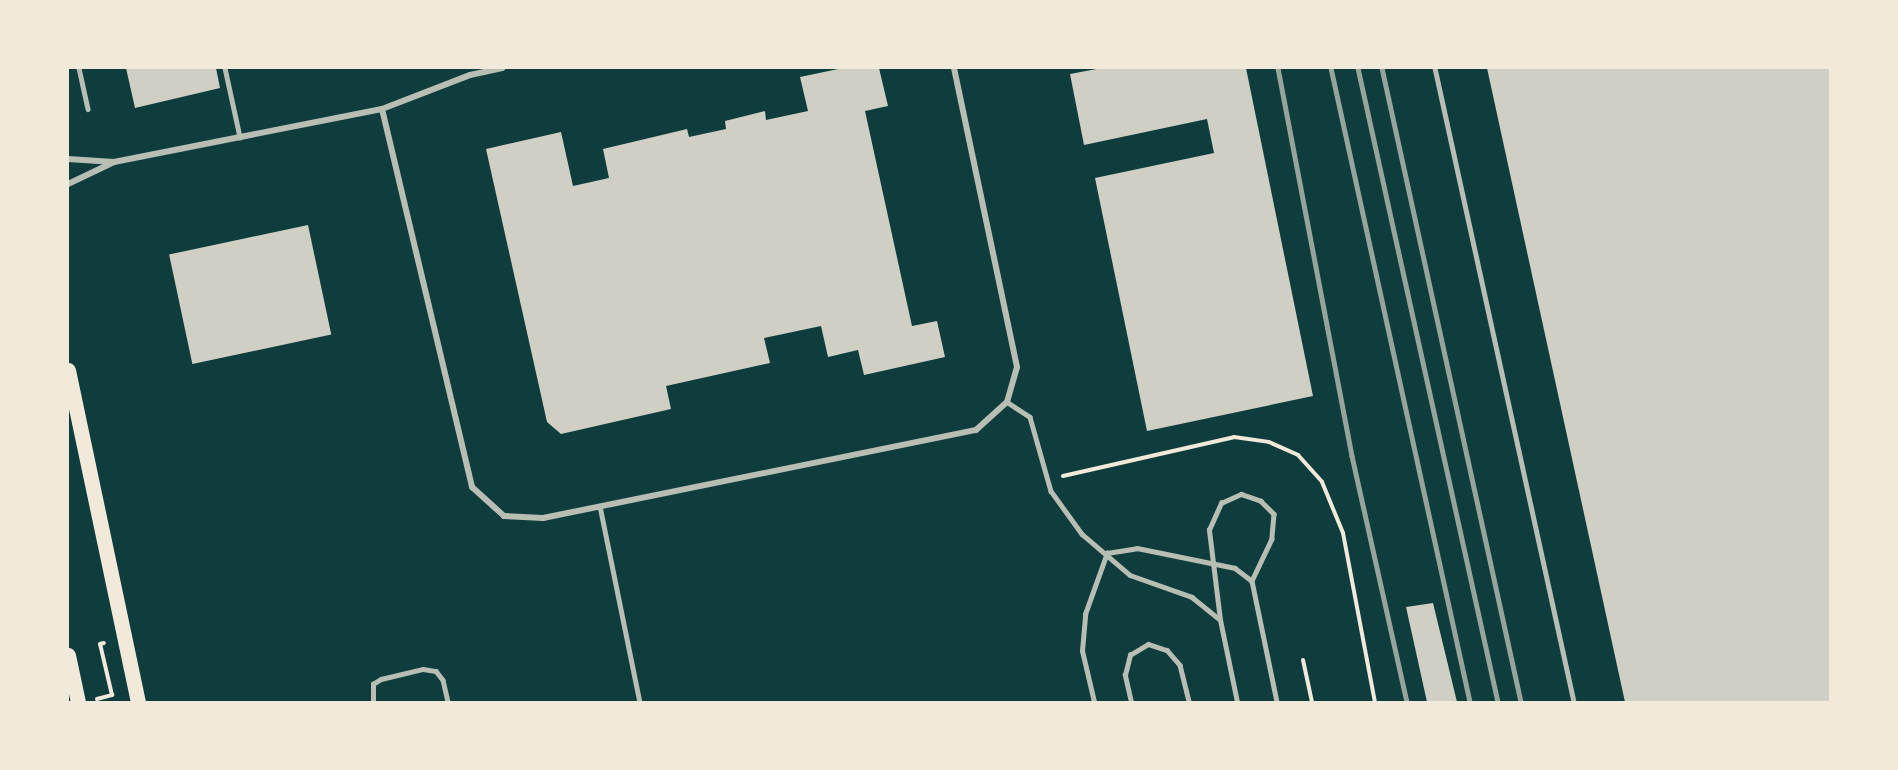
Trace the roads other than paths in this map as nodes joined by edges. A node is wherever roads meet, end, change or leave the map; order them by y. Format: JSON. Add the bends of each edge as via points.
{"nodes":[{"id":1,"x":79,"y":68,"type":"edge"},
{"id":2,"x":225,"y":68,"type":"edge"},
{"id":3,"x":502,"y":68,"type":"edge"},
{"id":4,"x":954,"y":68,"type":"edge"},
{"id":5,"x":1435,"y":68,"type":"edge"},
{"id":6,"x":88,"y":109,"type":"dead end"},
{"id":7,"x":382,"y":109,"type":"junction"},
{"id":8,"x":240,"y":137,"type":"junction"},
{"id":9,"x":68,"y":159,"type":"edge"},
{"id":10,"x":114,"y":162,"type":"junction"},
{"id":11,"x":68,"y":184,"type":"edge"},
{"id":12,"x":68,"y":370,"type":"edge"},
{"id":13,"x":1007,"y":402,"type":"junction"},
{"id":14,"x":600,"y":506,"type":"junction"},
{"id":15,"x":1107,"y":553,"type":"junction"},
{"id":16,"x":1212,"y":563,"type":"junction"},
{"id":17,"x":1252,"y":581,"type":"junction"},
{"id":18,"x":1220,"y":620,"type":"junction"},
{"id":19,"x":68,"y":655,"type":"edge"},
{"id":20,"x":78,"y":702,"type":"edge"},
{"id":21,"x":138,"y":702,"type":"edge"},
{"id":22,"x":373,"y":702,"type":"edge"},
{"id":23,"x":448,"y":702,"type":"edge"},
{"id":24,"x":640,"y":702,"type":"edge"},
{"id":25,"x":1094,"y":702,"type":"edge"},
{"id":26,"x":1131,"y":702,"type":"edge"},
{"id":27,"x":1189,"y":702,"type":"edge"},
{"id":28,"x":1238,"y":702,"type":"edge"},
{"id":29,"x":1277,"y":702,"type":"edge"},
{"id":30,"x":1574,"y":702,"type":"edge"}],
"edges":[{"from":1,"to":6,"type":"lane"},
{"from":2,"to":8,"type":"lane"},
{"from":3,"to":7,"type":"street","via":[[470,75]]},
{"from":4,"to":13,"type":"street","via":[[1017,367]]},
{"from":5,"to":30,"type":"lane"},
{"from":7,"to":8,"type":"street"},
{"from":7,"to":14,"type":"street","via":[[472,487],[504,516],[543,518]]},
{"from":8,"to":10,"type":"street"},
{"from":9,"to":10,"type":"street"},
{"from":10,"to":11,"type":"street"},
{"from":12,"to":21,"type":"main road"},
{"from":13,"to":14,"type":"street","via":[[976,430]]},
{"from":13,"to":15,"type":"lane","via":[[1030,417],[1051,491],[1065,515]]},
{"from":14,"to":24,"type":"lane"},
{"from":15,"to":16,"type":"lane","via":[[1137,548]]},
{"from":15,"to":18,"type":"lane","via":[[1130,575],[1192,597]]},
{"from":15,"to":25,"type":"lane","via":[[1085,614],[1082,651]]},
{"from":16,"to":17,"type":"lane","via":[[1235,568]]},
{"from":16,"to":17,"type":"lane","via":[[1209,530],[1221,503],[1241,494],[1261,501],[1274,514],[1272,539]]},
{"from":16,"to":18,"type":"lane"},
{"from":17,"to":29,"type":"lane"},
{"from":18,"to":28,"type":"lane"},
{"from":19,"to":20,"type":"main road"},
{"from":22,"to":23,"type":"lane","via":[[373,684],[423,669],[436,671],[443,680]]},
{"from":26,"to":27,"type":"lane","via":[[1125,675],[1130,655],[1148,644],[1167,650],[1180,665]]}]}
